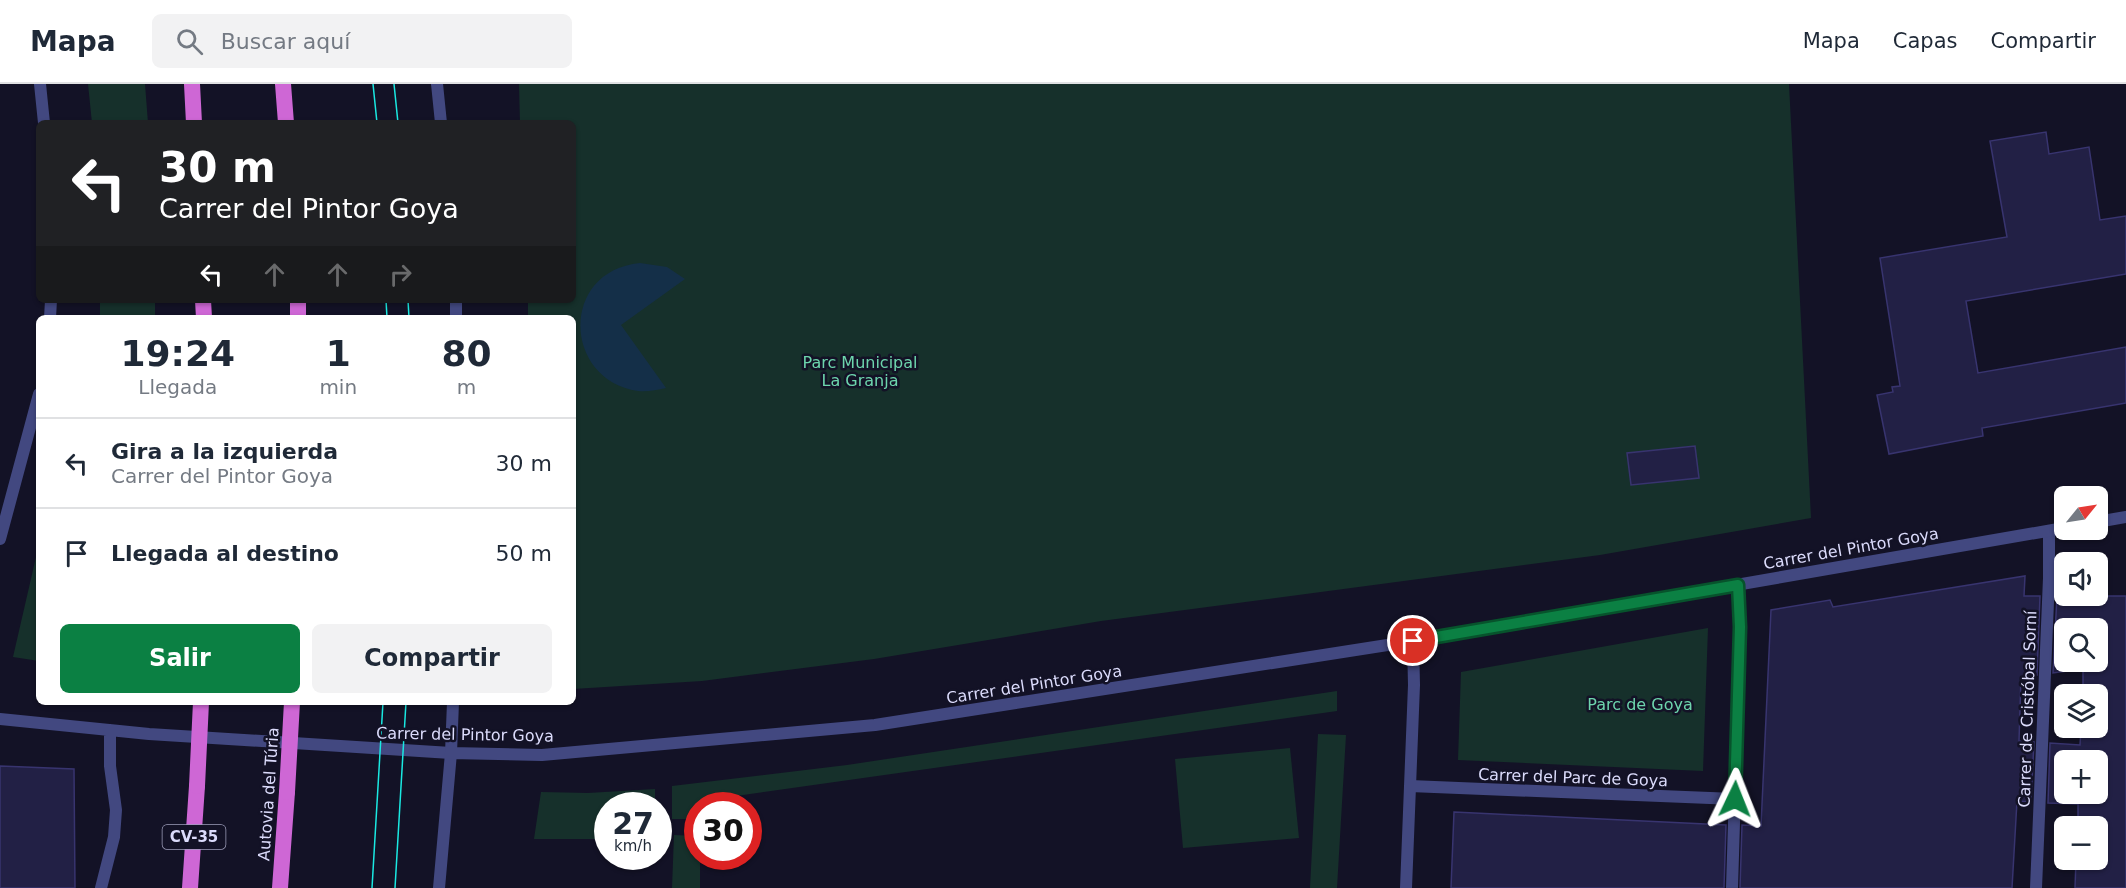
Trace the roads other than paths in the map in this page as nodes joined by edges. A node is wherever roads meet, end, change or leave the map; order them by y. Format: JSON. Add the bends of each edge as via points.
{"nodes":[{"id":1,"x":40,"y":84,"type":"edge"},
{"id":2,"x":192,"y":84,"type":"edge"},
{"id":3,"x":283,"y":84,"type":"edge"},
{"id":4,"x":437,"y":84,"type":"edge"},
{"id":5,"x":44,"y":120,"type":"edge"},
{"id":6,"x":194,"y":120,"type":"edge"},
{"id":7,"x":286,"y":120,"type":"edge"},
{"id":8,"x":441,"y":120,"type":"edge"},
{"id":9,"x":36,"y":405,"type":"edge"},
{"id":10,"x":2126,"y":517,"type":"edge"},
{"id":11,"x":2108,"y":520,"type":"edge"},
{"id":12,"x":2054,"y":530,"type":"edge"},
{"id":13,"x":2049,"y":531,"type":"junction"},
{"id":14,"x":0,"y":539,"type":"edge"},
{"id":15,"x":1738,"y":585,"type":"junction"},
{"id":16,"x":1413,"y":641,"type":"junction"},
{"id":17,"x":201,"y":705,"type":"edge"},
{"id":18,"x":292,"y":705,"type":"edge"},
{"id":19,"x":453,"y":705,"type":"edge"},
{"id":20,"x":0,"y":719,"type":"edge"},
{"id":21,"x":110,"y":730,"type":"junction"},
{"id":22,"x":452,"y":753,"type":"junction"},
{"id":23,"x":1410,"y":786,"type":"junction"},
{"id":24,"x":1735,"y":799,"type":"junction"},
{"id":25,"x":101,"y":888,"type":"edge"},
{"id":26,"x":190,"y":888,"type":"edge"},
{"id":27,"x":280,"y":888,"type":"edge"},
{"id":28,"x":439,"y":888,"type":"edge"},
{"id":29,"x":1406,"y":888,"type":"edge"},
{"id":30,"x":1732,"y":888,"type":"edge"},
{"id":31,"x":2036,"y":888,"type":"edge"}],
"edges":[{"from":1,"to":5,"type":"street"},
{"from":2,"to":6,"type":"highway"},
{"from":3,"to":7,"type":"highway"},
{"from":4,"to":8,"type":"street"},
{"from":9,"to":14,"type":"street"},
{"from":10,"to":11,"type":"street"},
{"from":12,"to":13,"type":"street","name":"Carrer del Pintor Goya"},
{"from":13,"to":15,"type":"street","name":"Carrer del Pintor Goya"},
{"from":13,"to":31,"type":"street","name":"Carrer de Cristóbal Sorní"},
{"from":15,"to":16,"type":"street","name":"Carrer del Pintor Goya"},
{"from":15,"to":24,"type":"street"},
{"from":16,"to":22,"type":"street","name":"Carrer del Pintor Goya","via":[[875,725],[542,755]]},
{"from":16,"to":23,"type":"street"},
{"from":17,"to":26,"type":"highway","number":"CV-35","bridge":true},
{"from":18,"to":27,"type":"highway","name":"Autovia del Túria","bridge":true},
{"from":19,"to":22,"type":"street"},
{"from":20,"to":21,"type":"street","name":"Carrer del Pintor Goya"},
{"from":21,"to":22,"type":"street","name":"Carrer del Pintor Goya"},
{"from":21,"to":25,"type":"street","via":[[116,810],[114,837]]},
{"from":22,"to":28,"type":"street"},
{"from":23,"to":24,"type":"street","name":"Carrer del Parc de Goya"},
{"from":23,"to":29,"type":"street"},
{"from":24,"to":30,"type":"street"}]}
